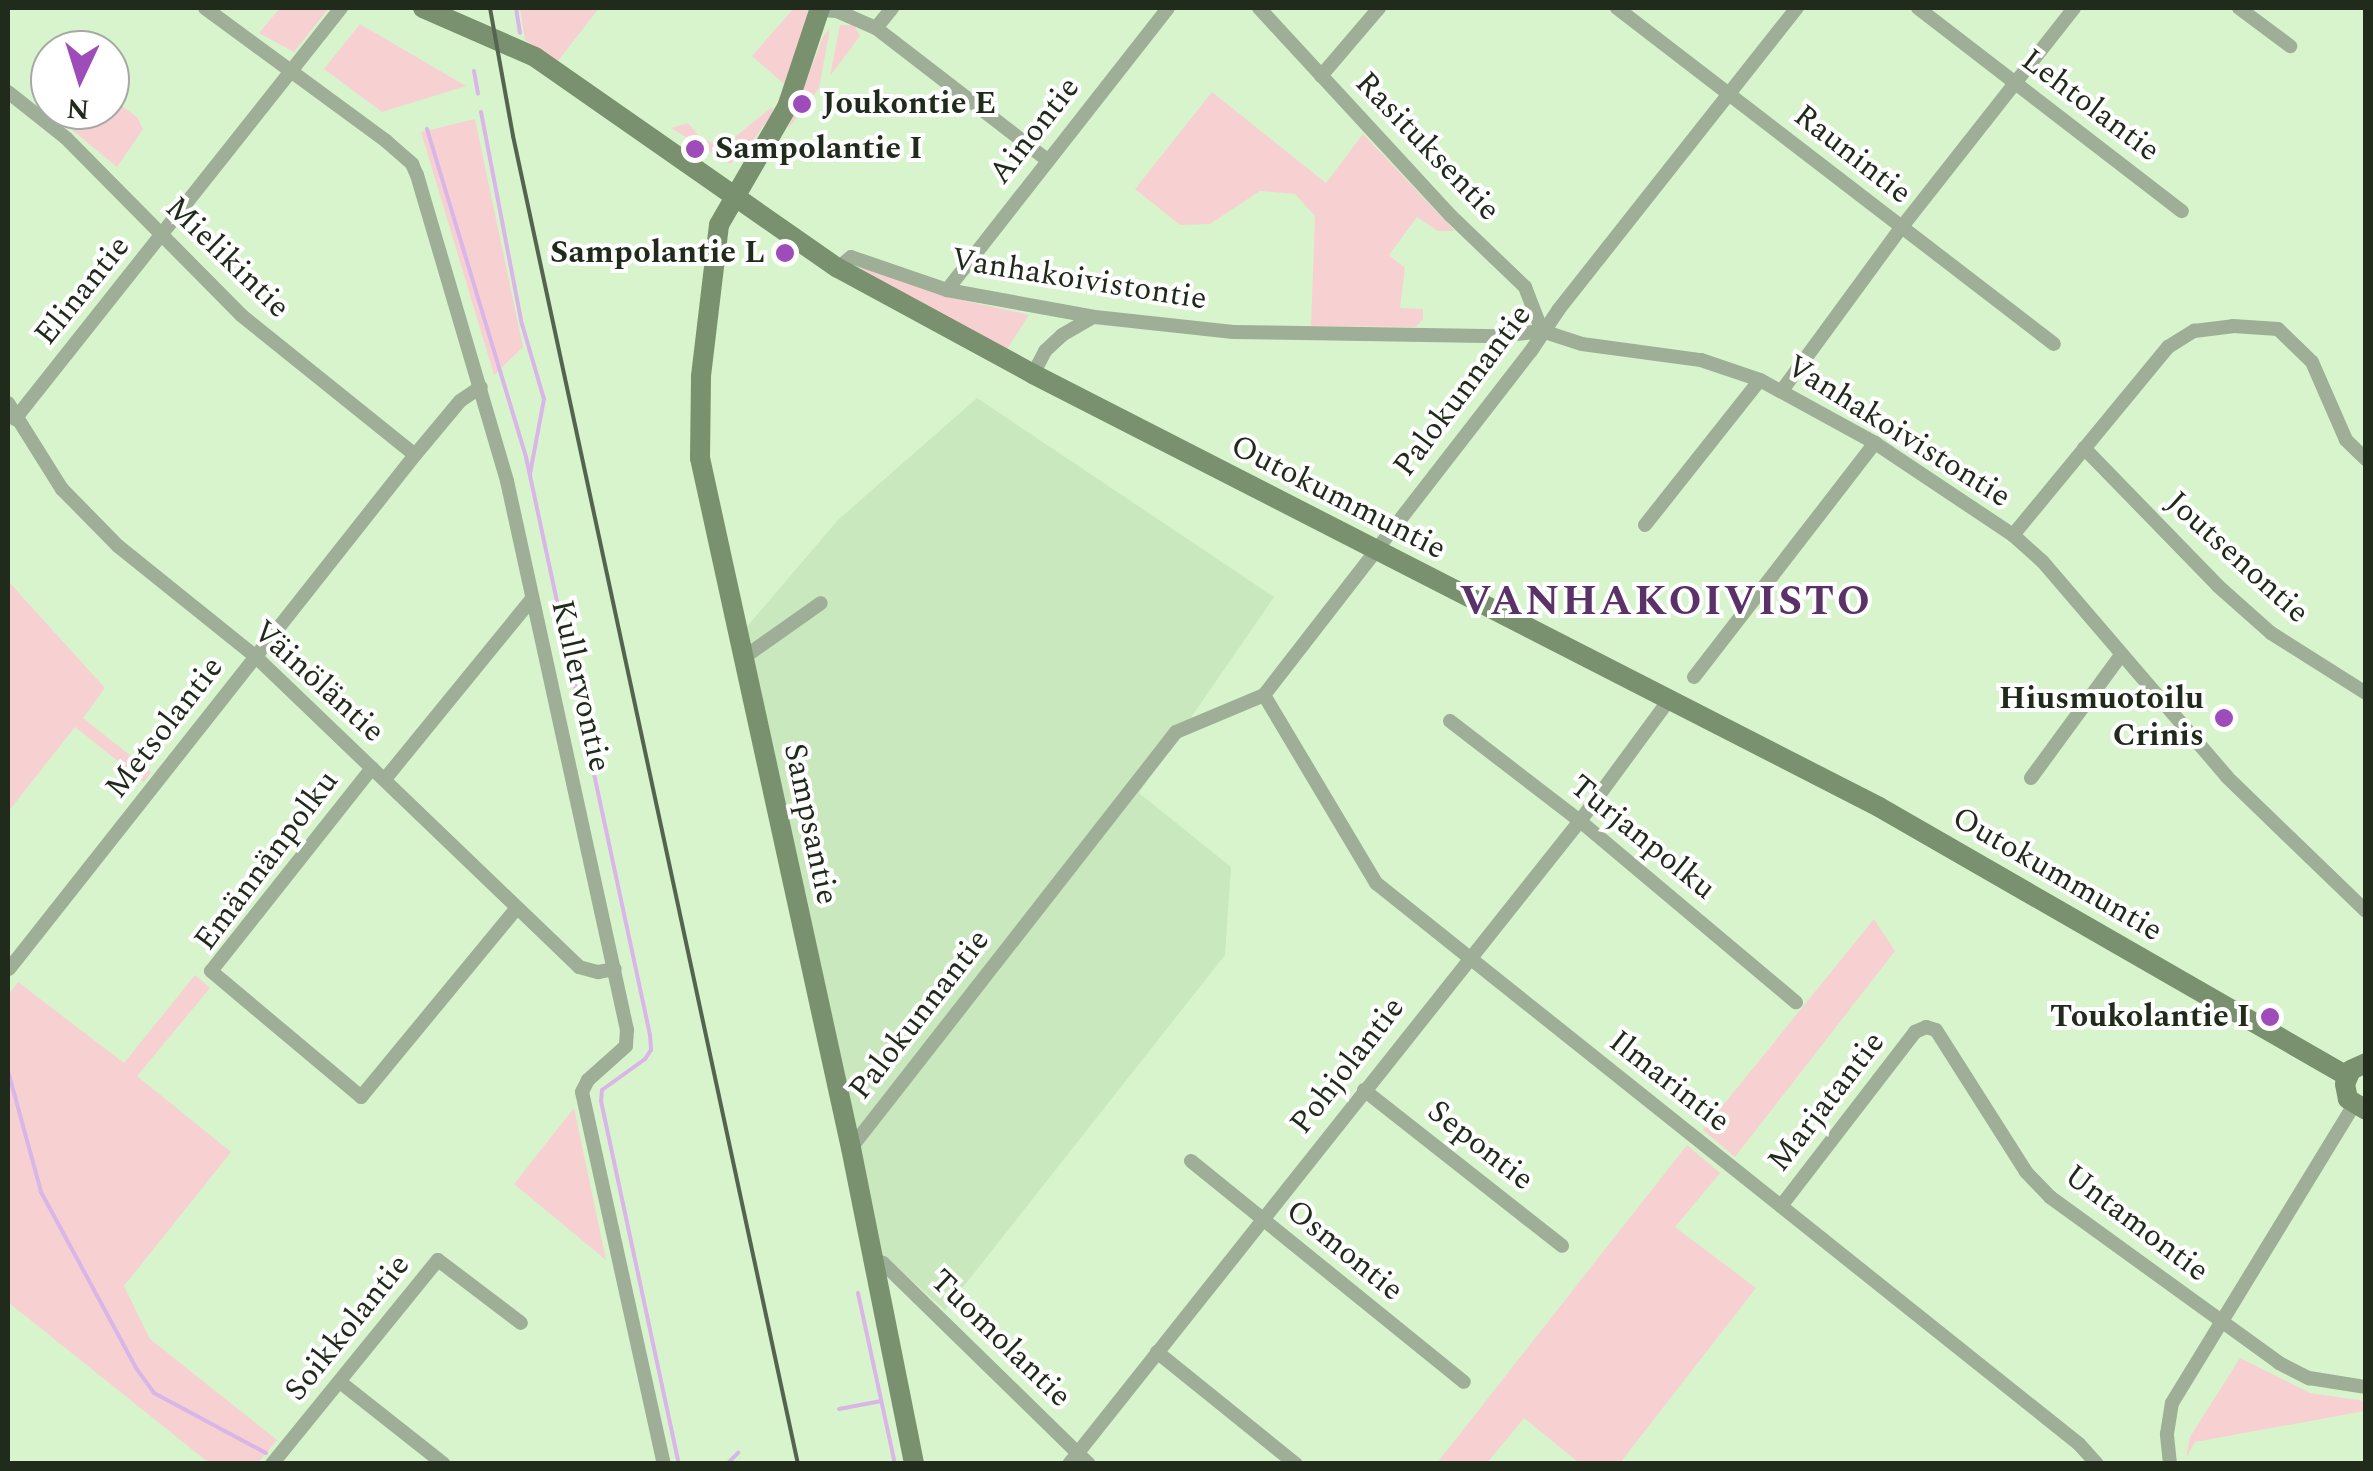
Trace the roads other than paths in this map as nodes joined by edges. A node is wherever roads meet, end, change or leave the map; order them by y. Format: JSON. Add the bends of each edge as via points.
{"nodes":[{"id":1,"x":205,"y":8,"type":"edge"},
{"id":2,"x":340,"y":8,"type":"edge"},
{"id":3,"x":423,"y":8,"type":"edge"},
{"id":4,"x":892,"y":8,"type":"edge"},
{"id":5,"x":1168,"y":8,"type":"edge"},
{"id":6,"x":1259,"y":8,"type":"edge"},
{"id":7,"x":1379,"y":8,"type":"edge"},
{"id":8,"x":1617,"y":8,"type":"edge"},
{"id":9,"x":1798,"y":8,"type":"edge"},
{"id":10,"x":1918,"y":8,"type":"edge"},
{"id":11,"x":2074,"y":8,"type":"edge"},
{"id":12,"x":2239,"y":8,"type":"edge"},
{"id":13,"x":820,"y":9,"type":"edge"},
{"id":14,"x":876,"y":28,"type":"junction"},
{"id":15,"x":2290,"y":46,"type":"dead end"},
{"id":16,"x":292,"y":71,"type":"junction"},
{"id":17,"x":1321,"y":76,"type":"junction"},
{"id":18,"x":2015,"y":84,"type":"junction"},
{"id":19,"x":8,"y":92,"type":"edge"},
{"id":20,"x":1729,"y":94,"type":"junction"},
{"id":21,"x":1046,"y":160,"type":"junction"},
{"id":22,"x":733,"y":197,"type":"junction"},
{"id":23,"x":2182,"y":211,"type":"dead end"},
{"id":24,"x":1900,"y":228,"type":"junction"},
{"id":25,"x":163,"y":236,"type":"junction"},
{"id":26,"x":838,"y":268,"type":"junction"},
{"id":27,"x":948,"y":290,"type":"junction"},
{"id":28,"x":1095,"y":316,"type":"junction"},
{"id":29,"x":1542,"y":331,"type":"junction"},
{"id":30,"x":2054,"y":344,"type":"dead end"},
{"id":31,"x":1033,"y":374,"type":"junction"},
{"id":32,"x":1760,"y":380,"type":"junction"},
{"id":33,"x":481,"y":386,"type":"junction"},
{"id":34,"x":1783,"y":389,"type":"junction"},
{"id":35,"x":8,"y":404,"type":"edge"},
{"id":36,"x":14,"y":419,"type":"junction"},
{"id":37,"x":1875,"y":444,"type":"junction"},
{"id":38,"x":2084,"y":448,"type":"junction"},
{"id":39,"x":416,"y":455,"type":"junction"},
{"id":40,"x":2366,"y":459,"type":"edge"},
{"id":41,"x":1644,"y":524,"type":"dead end"},
{"id":42,"x":2013,"y":535,"type":"junction"},
{"id":43,"x":1376,"y":552,"type":"junction"},
{"id":44,"x":532,"y":599,"type":"junction"},
{"id":45,"x":821,"y":602,"type":"dead end"},
{"id":46,"x":2121,"y":655,"type":"junction"},
{"id":47,"x":256,"y":657,"type":"junction"},
{"id":48,"x":743,"y":658,"type":"junction"},
{"id":49,"x":1694,"y":677,"type":"dead end"},
{"id":50,"x":2366,"y":693,"type":"edge"},
{"id":51,"x":1264,"y":695,"type":"junction"},
{"id":52,"x":1669,"y":700,"type":"junction"},
{"id":53,"x":1450,"y":721,"type":"dead end"},
{"id":54,"x":372,"y":768,"type":"junction"},
{"id":55,"x":2031,"y":778,"type":"dead end"},
{"id":56,"x":385,"y":780,"type":"junction"},
{"id":57,"x":1580,"y":821,"type":"junction"},
{"id":58,"x":516,"y":908,"type":"junction"},
{"id":59,"x":2366,"y":911,"type":"edge"},
{"id":60,"x":1468,"y":958,"type":"junction"},
{"id":61,"x":9,"y":969,"type":"edge"},
{"id":62,"x":615,"y":969,"type":"junction"},
{"id":63,"x":1796,"y":1002,"type":"dead end"},
{"id":64,"x":1915,"y":1032,"type":"joint"},
{"id":65,"x":2366,"y":1063,"type":"edge"},
{"id":66,"x":2347,"y":1076,"type":"junction"},
{"id":67,"x":1364,"y":1090,"type":"junction"},
{"id":68,"x":2360,"y":1107,"type":"edge"},
{"id":69,"x":851,"y":1148,"type":"junction"},
{"id":70,"x":1192,"y":1161,"type":"dead end"},
{"id":71,"x":1781,"y":1206,"type":"junction"},
{"id":72,"x":1262,"y":1220,"type":"junction"},
{"id":73,"x":1562,"y":1246,"type":"dead end"},
{"id":74,"x":870,"y":1258,"type":"junction"},
{"id":75,"x":520,"y":1323,"type":"dead end"},
{"id":76,"x":2222,"y":1324,"type":"junction"},
{"id":77,"x":1157,"y":1352,"type":"junction"},
{"id":78,"x":340,"y":1382,"type":"junction"},
{"id":79,"x":1464,"y":1382,"type":"dead end"},
{"id":80,"x":2366,"y":1387,"type":"edge"},
{"id":81,"x":1078,"y":1460,"type":"edge"},
{"id":82,"x":272,"y":1464,"type":"edge"},
{"id":83,"x":444,"y":1464,"type":"edge"},
{"id":84,"x":664,"y":1464,"type":"edge"},
{"id":85,"x":914,"y":1464,"type":"edge"},
{"id":86,"x":1296,"y":1464,"type":"edge"},
{"id":87,"x":2098,"y":1464,"type":"edge"},
{"id":88,"x":2170,"y":1464,"type":"edge"}],
"edges":[{"from":1,"to":16,"type":"street","name":"Kullervontie"},
{"from":2,"to":16,"type":"street","name":"Elinantie"},
{"from":3,"to":22,"type":"main road","name":"Outokummuntie","via":[[535,57]]},
{"from":4,"to":14,"type":"street"},
{"from":5,"to":21,"type":"street","name":"Ainontie"},
{"from":6,"to":17,"type":"street","name":"Rasituksentie"},
{"from":7,"to":17,"type":"street"},
{"from":8,"to":20,"type":"street","name":"Raunintie"},
{"from":9,"to":20,"type":"street","name":"Palokunnantie"},
{"from":10,"to":18,"type":"street","name":"Lehtolantie"},
{"from":11,"to":18,"type":"street"},
{"from":12,"to":15,"type":"street"},
{"from":13,"to":14,"type":"street"},
{"from":13,"to":22,"type":"main road","name":"Sampsantie","via":[[787,107]]},
{"from":14,"to":21,"type":"street"},
{"from":16,"to":25,"type":"street","name":"Elinantie"},
{"from":16,"to":33,"type":"street","name":"Kullervontie","via":[[412,164]]},
{"from":17,"to":29,"type":"street","name":"Rasituksentie","via":[[1525,287]]},
{"from":18,"to":23,"type":"street","name":"Lehtolantie"},
{"from":18,"to":24,"type":"street"},
{"from":19,"to":25,"type":"street","name":"Mielikintie","via":[[66,138]]},
{"from":20,"to":24,"type":"street","name":"Raunintie"},
{"from":20,"to":29,"type":"street","name":"Palokunnantie"},
{"from":21,"to":27,"type":"street","name":"Ainontie"},
{"from":22,"to":26,"type":"main road","name":"Outokummuntie"},
{"from":22,"to":48,"type":"main road","name":"Sampsantie","via":[[713,256],[700,458]]},
{"from":24,"to":30,"type":"street","name":"Raunintie"},
{"from":24,"to":34,"type":"street"},
{"from":25,"to":36,"type":"street","name":"Elinantie"},
{"from":25,"to":39,"type":"street","name":"Mielikintie","via":[[241,315]]},
{"from":26,"to":27,"type":"street","name":"Vanhakoivistontie","via":[[851,256]]},
{"from":26,"to":31,"type":"main road","name":"Outokummuntie"},
{"from":27,"to":28,"type":"street","name":"Vanhakoivistontie"},
{"from":28,"to":29,"type":"street","name":"Vanhakoivistontie","via":[[1303,336]]},
{"from":28,"to":31,"type":"street","via":[[1062,335]]},
{"from":29,"to":32,"type":"street","name":"Vanhakoivistontie","via":[[1582,344],[1701,360]]},
{"from":29,"to":43,"type":"street","name":"Palokunnantie"},
{"from":31,"to":43,"type":"main road","name":"Outokummuntie"},
{"from":32,"to":34,"type":"street","name":"Vanhakoivistontie"},
{"from":32,"to":41,"type":"street"},
{"from":33,"to":39,"type":"street","name":"Metsolantie","via":[[460,401]]},
{"from":33,"to":44,"type":"street","name":"Kullervontie"},
{"from":34,"to":37,"type":"street","name":"Vanhakoivistontie"},
{"from":35,"to":36,"type":"street","name":"Väinöläntie"},
{"from":36,"to":47,"type":"street","name":"Väinöläntie","via":[[62,490],[118,546]]},
{"from":37,"to":42,"type":"street","name":"Vanhakoivistontie"},
{"from":37,"to":49,"type":"street"},
{"from":38,"to":40,"type":"street","via":[[2168,346],[2194,332],[2233,326],[2278,329],[2312,362],[2346,440]]},
{"from":38,"to":42,"type":"street"},
{"from":38,"to":50,"type":"street","name":"Joutsenontie","via":[[2245,610]]},
{"from":39,"to":47,"type":"street","name":"Metsolantie"},
{"from":42,"to":46,"type":"street","name":"Vanhakoivistontie"},
{"from":43,"to":51,"type":"street","name":"Palokunnantie"},
{"from":43,"to":52,"type":"main road","name":"Outokummuntie"},
{"from":44,"to":56,"type":"street"},
{"from":44,"to":62,"type":"street","name":"Kullervontie"},
{"from":45,"to":48,"type":"street"},
{"from":46,"to":55,"type":"street"},
{"from":46,"to":59,"type":"street","name":"Vanhakoivistontie","via":[[2227,776]]},
{"from":47,"to":54,"type":"street","name":"Väinöläntie"},
{"from":47,"to":61,"type":"street","name":"Metsolantie"},
{"from":48,"to":69,"type":"main road","name":"Sampsantie"},
{"from":51,"to":60,"type":"street","name":"Ilmarintie","via":[[1376,884]]},
{"from":51,"to":69,"type":"street","name":"Palokunnantie","via":[[1176,732]]},
{"from":52,"to":57,"type":"street","name":"Pohjolantie"},
{"from":52,"to":66,"type":"main road","name":"Outokummuntie","via":[[1879,807]]},
{"from":53,"to":57,"type":"street","name":"Turjanpolku"},
{"from":54,"to":56,"type":"street","name":"Väinöläntie"},
{"from":54,"to":58,"type":"street","name":"Emännänpolku","via":[[211,971],[362,1098]]},
{"from":56,"to":58,"type":"street","name":"Väinöläntie"},
{"from":57,"to":60,"type":"street","name":"Pohjolantie"},
{"from":57,"to":63,"type":"street","name":"Turjanpolku"},
{"from":58,"to":62,"type":"street","name":"Väinöläntie","via":[[579,967]]},
{"from":60,"to":67,"type":"street","name":"Pohjolantie"},
{"from":60,"to":71,"type":"street","name":"Ilmarintie"},
{"from":62,"to":84,"type":"street","name":"Kullervontie","via":[[626,1046],[582,1092]]},
{"from":64,"to":71,"type":"street","name":"Marjatantie"},
{"from":64,"to":76,"type":"street","name":"Untamontie","via":[[1936,1030],[2026,1172],[2050,1197]]},
{"from":65,"to":66,"type":"main road"},
{"from":66,"to":68,"type":"main road","via":[[2345,1092]]},
{"from":67,"to":72,"type":"street","name":"Pohjolantie"},
{"from":67,"to":73,"type":"street","name":"Sepontie"},
{"from":68,"to":76,"type":"street"},
{"from":69,"to":74,"type":"main road","name":"Sampsantie"},
{"from":70,"to":72,"type":"street","name":"Osmontie"},
{"from":71,"to":87,"type":"street","name":"Ilmarintie"},
{"from":72,"to":77,"type":"street","name":"Pohjolantie"},
{"from":72,"to":79,"type":"street","name":"Osmontie"},
{"from":74,"to":81,"type":"street","name":"Tuomolantie","via":[[883,1263]]},
{"from":74,"to":85,"type":"main road","name":"Sampsantie"},
{"from":75,"to":78,"type":"street","name":"Soikkolantie","via":[[438,1260]]},
{"from":76,"to":80,"type":"street","via":[[2309,1378]]},
{"from":76,"to":88,"type":"street","via":[[2172,1403]]},
{"from":77,"to":81,"type":"street","name":"Pohjolantie"},
{"from":77,"to":86,"type":"street"},
{"from":78,"to":82,"type":"street","name":"Soikkolantie"},
{"from":78,"to":83,"type":"street"}]}
